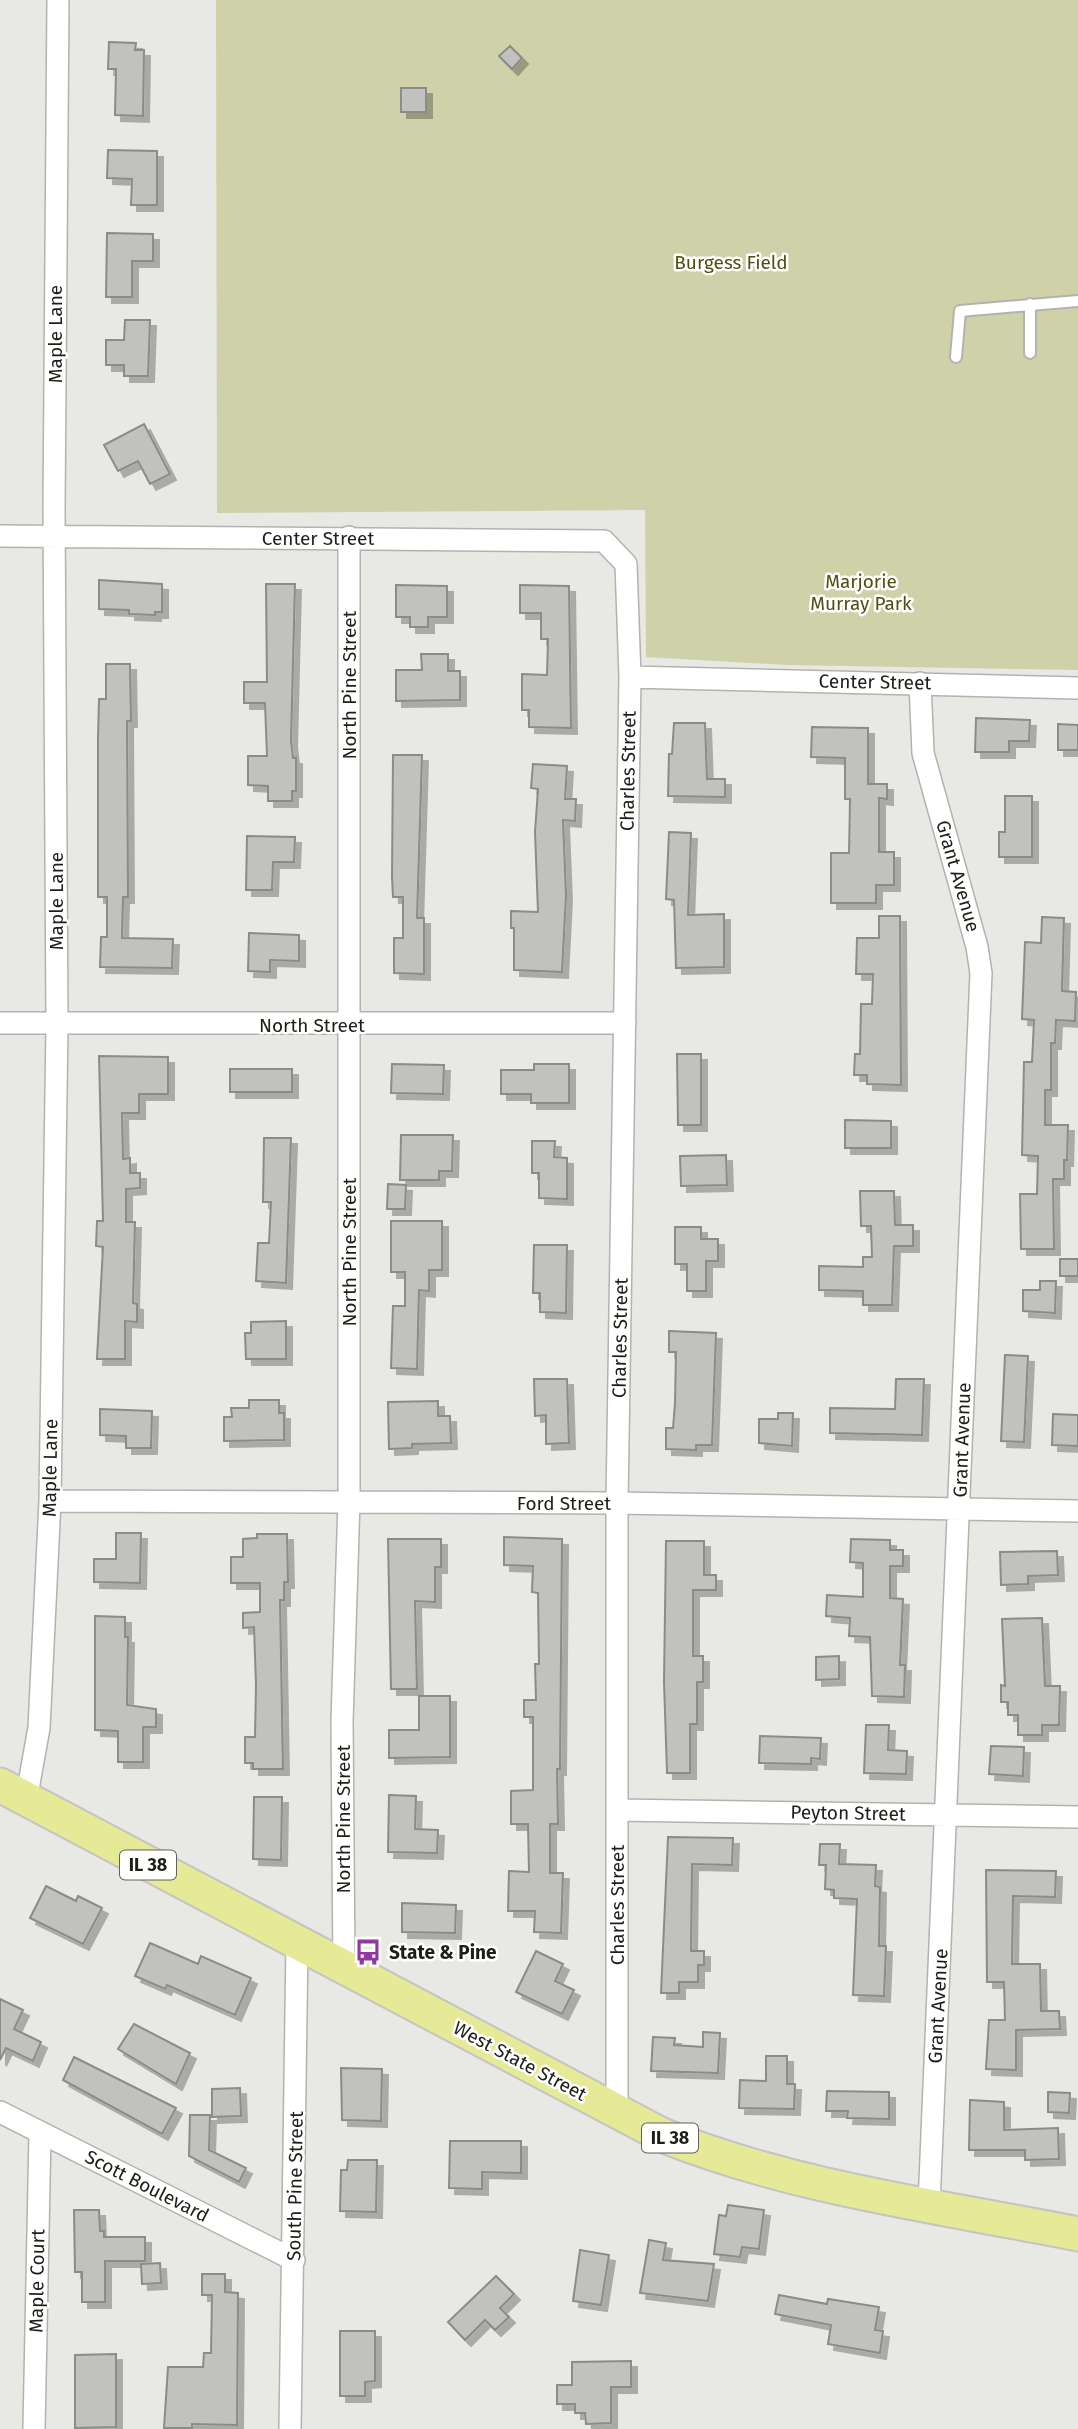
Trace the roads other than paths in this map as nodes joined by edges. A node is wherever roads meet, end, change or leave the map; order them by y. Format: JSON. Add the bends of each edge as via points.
{"nodes":[{"id":1,"x":58,"y":0,"type":"edge"},
{"id":2,"x":1078,"y":301,"type":"edge"},
{"id":3,"x":1030,"y":304,"type":"junction"},
{"id":4,"x":1030,"y":352,"type":"dead end"},
{"id":5,"x":956,"y":357,"type":"dead end"},
{"id":6,"x":0,"y":536,"type":"edge"},
{"id":7,"x":54,"y":537,"type":"junction"},
{"id":8,"x":349,"y":537,"type":"junction"},
{"id":9,"x":626,"y":564,"type":"joint"},
{"id":10,"x":630,"y":677,"type":"junction"},
{"id":11,"x":919,"y":683,"type":"junction"},
{"id":12,"x":1078,"y":688,"type":"edge"},
{"id":13,"x":0,"y":1023,"type":"edge"},
{"id":14,"x":625,"y":1023,"type":"junction"},
{"id":15,"x":57,"y":1025,"type":"junction"},
{"id":16,"x":349,"y":1025,"type":"junction"},
{"id":17,"x":50,"y":1501,"type":"junction"},
{"id":18,"x":349,"y":1501,"type":"junction"},
{"id":19,"x":617,"y":1503,"type":"junction"},
{"id":20,"x":959,"y":1508,"type":"junction"},
{"id":21,"x":1078,"y":1511,"type":"edge"},
{"id":22,"x":13,"y":1792,"type":"edge"},
{"id":23,"x":617,"y":1810,"type":"junction"},
{"id":24,"x":947,"y":1815,"type":"junction"},
{"id":25,"x":1078,"y":1817,"type":"edge"},
{"id":26,"x":298,"y":1943,"type":"junction"},
{"id":27,"x":344,"y":1967,"type":"junction"},
{"id":28,"x":0,"y":2112,"type":"edge"},
{"id":29,"x":617,"y":2112,"type":"junction"},
{"id":30,"x":40,"y":2133,"type":"junction"},
{"id":31,"x":929,"y":2204,"type":"junction"},
{"id":32,"x":1078,"y":2234,"type":"edge"},
{"id":33,"x":294,"y":2260,"type":"junction"},
{"id":34,"x":34,"y":2429,"type":"edge"},
{"id":35,"x":290,"y":2429,"type":"edge"}],
"edges":[{"from":1,"to":7,"type":"street","name":"Maple Lane"},
{"from":2,"to":3,"type":"lane"},
{"from":3,"to":4,"type":"lane"},
{"from":3,"to":5,"type":"lane","via":[[960,310]]},
{"from":6,"to":7,"type":"street","name":"Center Street"},
{"from":7,"to":8,"type":"street","name":"Center Street"},
{"from":7,"to":15,"type":"street","name":"Maple Lane"},
{"from":8,"to":9,"type":"street","name":"Center Street","via":[[604,541]]},
{"from":8,"to":16,"type":"street","name":"North Pine Street"},
{"from":9,"to":10,"type":"street","name":"Charles Street"},
{"from":10,"to":11,"type":"street","name":"Center Street"},
{"from":10,"to":14,"type":"street","name":"Charles Street"},
{"from":11,"to":12,"type":"street","name":"Center Street"},
{"from":11,"to":20,"type":"street","name":"Grant Avenue","via":[[923,753],[981,973]]},
{"from":13,"to":15,"type":"street","name":"North Street"},
{"from":14,"to":16,"type":"street","name":"North Street"},
{"from":14,"to":19,"type":"street","name":"Charles Street"},
{"from":15,"to":16,"type":"street","name":"North Street"},
{"from":15,"to":17,"type":"street","name":"Maple Lane"},
{"from":16,"to":18,"type":"street","name":"North Pine Street"},
{"from":17,"to":18,"type":"street","name":"Ford Street"},
{"from":17,"to":22,"type":"street","name":"Maple Lane","via":[[39,1728]]},
{"from":18,"to":19,"type":"street","name":"Ford Street"},
{"from":18,"to":27,"type":"street","name":"North Pine Street","via":[[342,1722]]},
{"from":19,"to":20,"type":"street","name":"Ford Street"},
{"from":19,"to":23,"type":"street","name":"Charles Street"},
{"from":20,"to":21,"type":"street","name":"Ford Street"},
{"from":20,"to":24,"type":"street","name":"Grant Avenue"},
{"from":22,"to":26,"type":"main road","name":"West State Street","number":"IL 38"},
{"from":23,"to":24,"type":"street","name":"Peyton Street"},
{"from":23,"to":29,"type":"street","name":"Charles Street"},
{"from":24,"to":25,"type":"street","name":"Peyton Street"},
{"from":24,"to":31,"type":"street","name":"Grant Avenue"},
{"from":26,"to":27,"type":"main road","name":"West State Street","number":"IL 38"},
{"from":26,"to":33,"type":"street","name":"South Pine Street"},
{"from":27,"to":29,"type":"main road","name":"West State Street","number":"IL 38"},
{"from":28,"to":30,"type":"street","name":"Scott Boulevard"},
{"from":29,"to":31,"type":"main road","name":"West State Street","number":"IL 38","via":[[721,2159],[795,2179]]},
{"from":30,"to":33,"type":"street","name":"Scott Boulevard"},
{"from":30,"to":34,"type":"street","name":"Maple Court"},
{"from":31,"to":32,"type":"main road","name":"West State Street","number":"IL 38"},
{"from":33,"to":35,"type":"street","name":"South Pine Street"}]}
